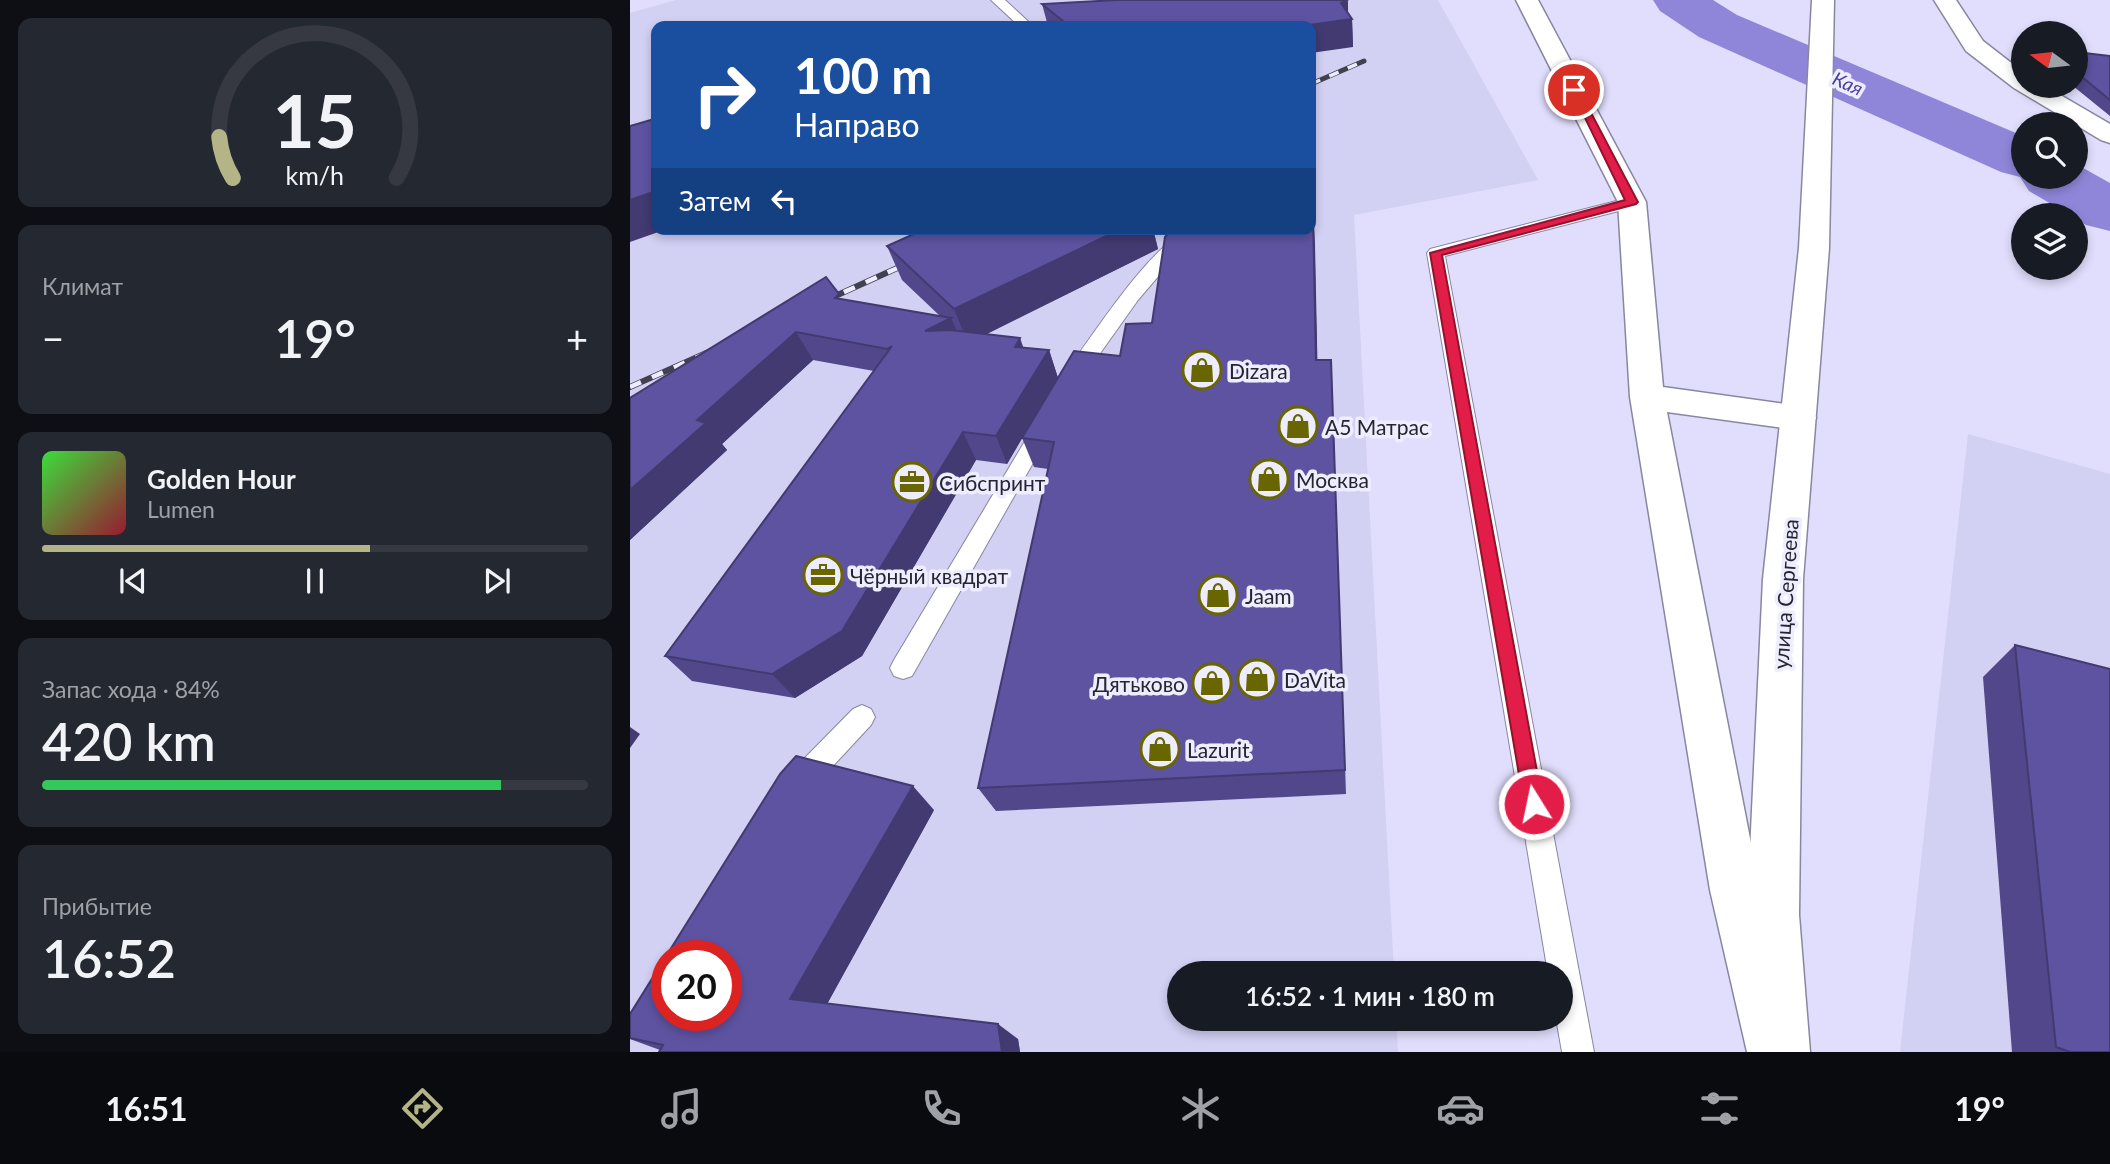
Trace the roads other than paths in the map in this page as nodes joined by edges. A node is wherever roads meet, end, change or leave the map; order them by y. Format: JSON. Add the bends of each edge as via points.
{"nodes":[{"id":1,"x":997,"y":0,"type":"edge"},
{"id":2,"x":1527,"y":0,"type":"edge"},
{"id":3,"x":1945,"y":0,"type":"edge"},
{"id":4,"x":1823,"y":1,"type":"edge"},
{"id":5,"x":1020,"y":21,"type":"edge"},
{"id":6,"x":2011,"y":74,"type":"edge"},
{"id":7,"x":2048,"y":98,"type":"edge"},
{"id":8,"x":2110,"y":135,"type":"edge"},
{"id":9,"x":1632,"y":202,"type":"junction"},
{"id":10,"x":1191,"y":235,"type":"edge"},
{"id":11,"x":1647,"y":397,"type":"junction"},
{"id":12,"x":1799,"y":418,"type":"junction"},
{"id":13,"x":903,"y":668,"type":"dead end"},
{"id":14,"x":862,"y":717,"type":"dead end"},
{"id":15,"x":779,"y":804,"type":"edge"},
{"id":16,"x":1578,"y":1052,"type":"edge"},
{"id":17,"x":1774,"y":1052,"type":"edge"},
{"id":18,"x":1782,"y":1052,"type":"edge"}],
"edges":[{"from":1,"to":5,"type":"lane"},
{"from":2,"to":9,"type":"street"},
{"from":3,"to":6,"type":"street","via":[[1974,46]]},
{"from":4,"to":12,"type":"street","name":"улица Сергеева","via":[[1814,248]]},
{"from":7,"to":8,"type":"street"},
{"from":9,"to":11,"type":"street"},
{"from":9,"to":16,"type":"lane","via":[[1436,253]]},
{"from":10,"to":13,"type":"lane","via":[[1180,240],[1083,360]]},
{"from":11,"to":12,"type":"street"},
{"from":11,"to":17,"type":"street","via":[[1735,890]]},
{"from":12,"to":18,"type":"street","name":"улица Сергеева","via":[[1783,579],[1776,765],[1773,915]]},
{"from":14,"to":15,"type":"lane"}]}
